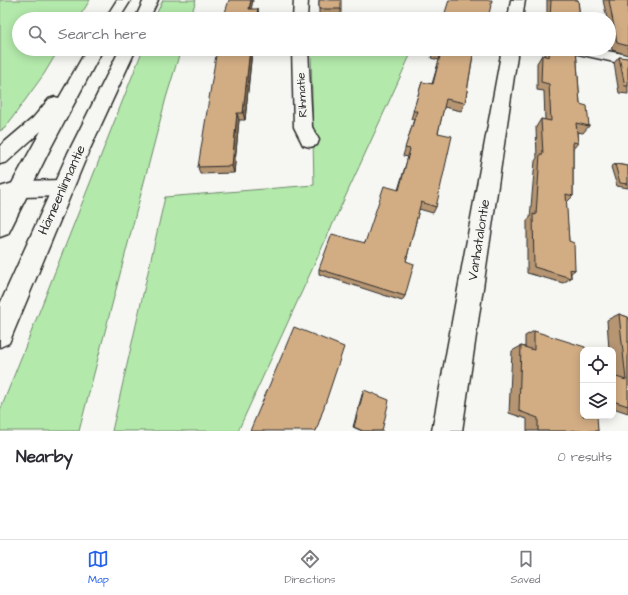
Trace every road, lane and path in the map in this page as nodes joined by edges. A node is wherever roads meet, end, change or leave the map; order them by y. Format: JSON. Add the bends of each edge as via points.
{"nodes":[{"id":1,"x":124,"y":0,"type":"edge"},
{"id":2,"x":151,"y":0,"type":"edge"},
{"id":3,"x":301,"y":0,"type":"edge"},
{"id":4,"x":518,"y":0,"type":"edge"},
{"id":5,"x":116,"y":12,"type":"edge"},
{"id":6,"x":145,"y":12,"type":"edge"},
{"id":7,"x":300,"y":12,"type":"edge"},
{"id":8,"x":516,"y":12,"type":"edge"},
{"id":9,"x":91,"y":56,"type":"edge"},
{"id":10,"x":125,"y":56,"type":"edge"},
{"id":11,"x":300,"y":56,"type":"edge"},
{"id":12,"x":509,"y":56,"type":"edge"},
{"id":13,"x":608,"y":56,"type":"edge"},
{"id":14,"x":628,"y":60,"type":"edge"},
{"id":15,"x":81,"y":73,"type":"junction"},
{"id":16,"x":310,"y":140,"type":"dead end"},
{"id":17,"x":0,"y":157,"type":"edge"},
{"id":18,"x":0,"y":183,"type":"edge"},
{"id":19,"x":63,"y":188,"type":"junction"},
{"id":20,"x":20,"y":189,"type":"junction"},
{"id":21,"x":0,"y":196,"type":"edge"},
{"id":22,"x":0,"y":228,"type":"edge"},
{"id":23,"x":0,"y":334,"type":"edge"},
{"id":24,"x":447,"y":431,"type":"edge"}],
"edges":[{"from":1,"to":5,"type":"main road"},
{"from":2,"to":6,"type":"main road"},
{"from":3,"to":7,"type":"main road"},
{"from":4,"to":8,"type":"main road"},
{"from":9,"to":15,"type":"main road"},
{"from":10,"to":19,"type":"main road","name":"Hämeenlinnantie"},
{"from":11,"to":16,"type":"main road","name":"Rihmatie","via":[[303,127]]},
{"from":12,"to":24,"type":"main road","name":"Vanhatalontie"},
{"from":13,"to":14,"type":"main road"},
{"from":15,"to":17,"type":"main road","via":[[39,122]]},
{"from":15,"to":20,"type":"main road"},
{"from":18,"to":20,"type":"main road"},
{"from":19,"to":20,"type":"main road"},
{"from":19,"to":23,"type":"main road","name":"Hämeenlinnantie"},
{"from":20,"to":21,"type":"main road"},
{"from":20,"to":22,"type":"main road"}]}
